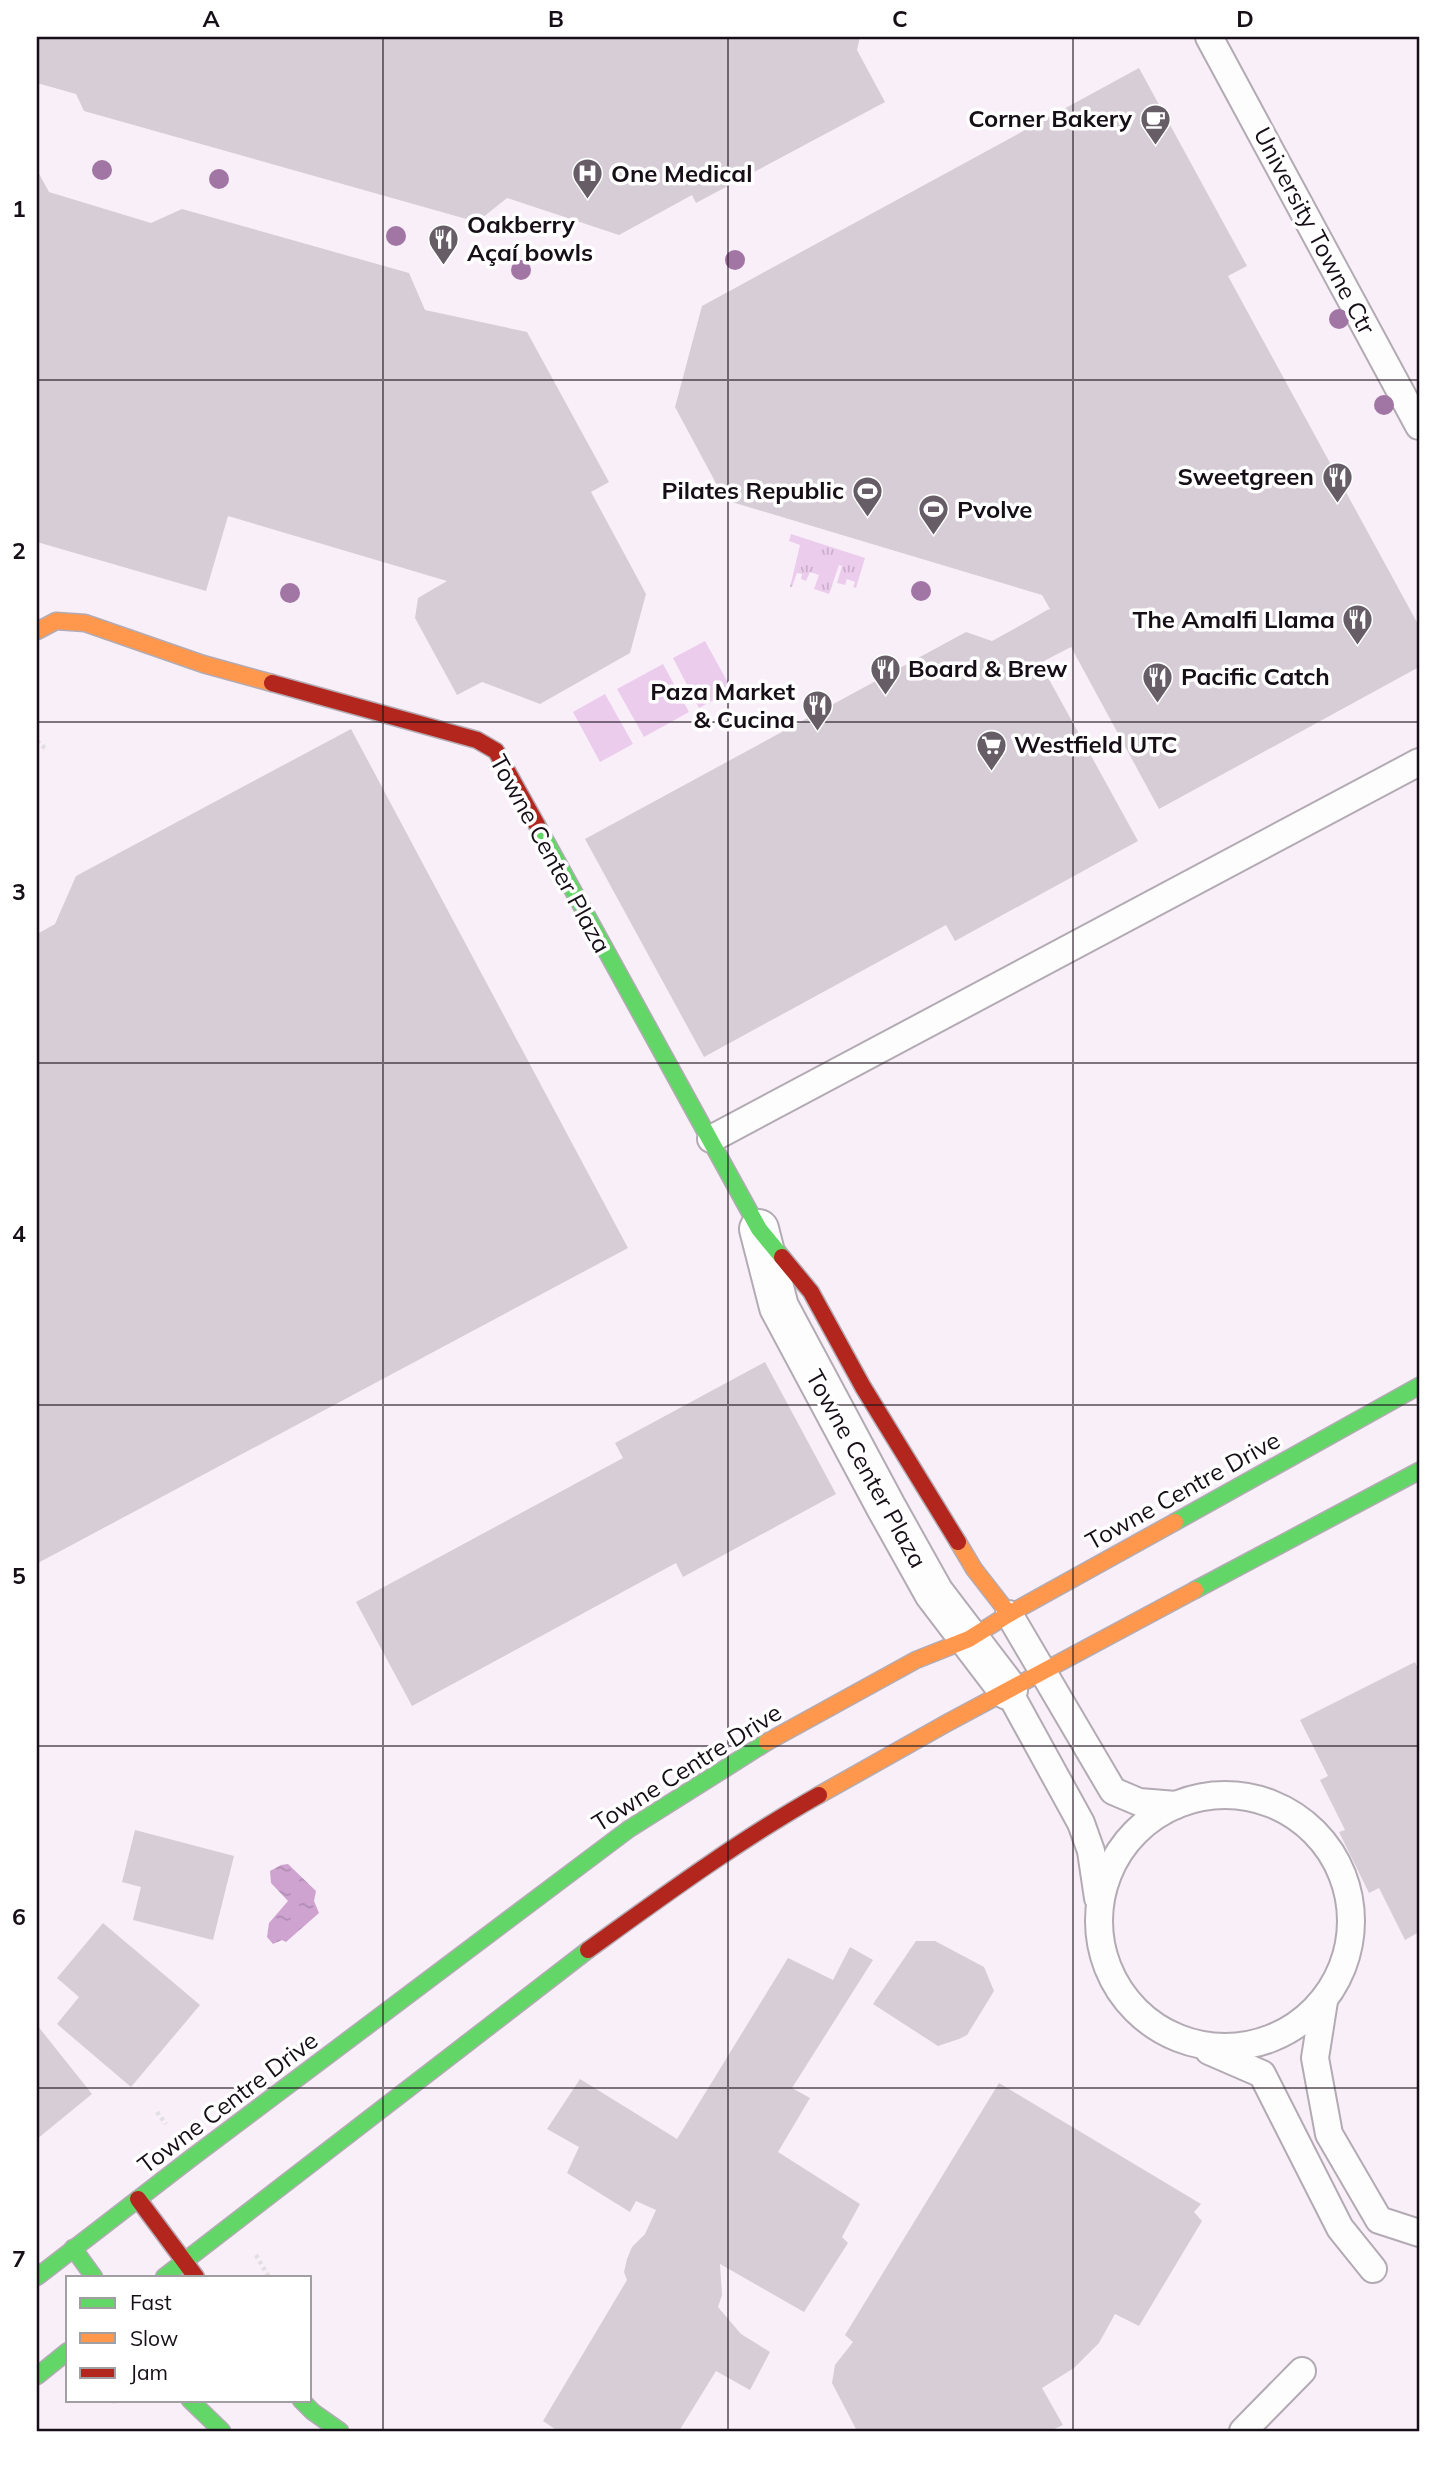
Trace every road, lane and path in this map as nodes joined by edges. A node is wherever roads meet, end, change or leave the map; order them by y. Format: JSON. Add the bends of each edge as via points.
{"nodes":[{"id":1,"x":1209,"y":37,"type":"edge"},
{"id":2,"x":1419,"y":426,"type":"edge"},
{"id":3,"x":37,"y":631,"type":"edge"},
{"id":4,"x":37,"y":741,"type":"edge"},
{"id":5,"x":47,"y":750,"type":"dead end"},
{"id":6,"x":1419,"y":762,"type":"edge"},
{"id":7,"x":711,"y":1139,"type":"junction"},
{"id":8,"x":759,"y":1229,"type":"junction"},
{"id":9,"x":1419,"y":1386,"type":"edge"},
{"id":10,"x":1419,"y":1471,"type":"edge"},
{"id":11,"x":1009,"y":1614,"type":"junction"},
{"id":12,"x":969,"y":1639,"type":"junction"},
{"id":13,"x":1045,"y":1672,"type":"junction"},
{"id":14,"x":1008,"y":1690,"type":"junction"},
{"id":15,"x":1176,"y":1804,"type":"junction"},
{"id":16,"x":1100,"y":1908,"type":"junction"},
{"id":17,"x":1324,"y":2001,"type":"junction"},
{"id":18,"x":1175,"y":2037,"type":"junction"},
{"id":19,"x":138,"y":2199,"type":"junction"},
{"id":20,"x":1419,"y":2234,"type":"edge"},
{"id":21,"x":73,"y":2248,"type":"junction"},
{"id":22,"x":185,"y":2261,"type":"junction"},
{"id":23,"x":1373,"y":2269,"type":"dead end"},
{"id":24,"x":93,"y":2276,"type":"edge"},
{"id":25,"x":165,"y":2276,"type":"edge"},
{"id":26,"x":195,"y":2276,"type":"edge"},
{"id":27,"x":37,"y":2277,"type":"edge"},
{"id":28,"x":66,"y":2353,"type":"edge"},
{"id":29,"x":1302,"y":2371,"type":"dead end"},
{"id":30,"x":37,"y":2376,"type":"edge"},
{"id":31,"x":192,"y":2402,"type":"edge"},
{"id":32,"x":303,"y":2402,"type":"edge"},
{"id":33,"x":222,"y":2431,"type":"edge"},
{"id":34,"x":340,"y":2431,"type":"edge"},
{"id":35,"x":1243,"y":2431,"type":"edge"}],
"edges":[{"from":1,"to":2,"type":"lane","name":"University Towne Ctr"},
{"from":3,"to":7,"type":"main road","name":"Towne Center Plaza","via":[[55,621],[85,623],[203,664],[477,740],[496,751]]},
{"from":4,"to":5,"type":"path"},
{"from":6,"to":7,"type":"lane"},
{"from":7,"to":8,"type":"main road","name":"Towne Center Plaza"},
{"from":8,"to":11,"type":"main road","name":"Towne Center Plaza","via":[[811,1292],[974,1569]]},
{"from":8,"to":12,"type":"street","name":"Towne Center Plaza","via":[[779,1307],[934,1593]]},
{"from":9,"to":11,"type":"main road","name":"Towne Centre Drive"},
{"from":10,"to":13,"type":"main road"},
{"from":11,"to":12,"type":"main road","name":"Towne Centre Drive"},
{"from":11,"to":13,"type":"lane"},
{"from":12,"to":14,"type":"street","name":"Towne Center Plaza"},
{"from":12,"to":19,"type":"main road","name":"Towne Centre Drive","via":[[916,1660],[764,1744],[629,1829]]},
{"from":13,"to":14,"type":"main road"},
{"from":13,"to":15,"type":"lane","via":[[1113,1791],[1139,1802]]},
{"from":14,"to":16,"type":"lane","via":[[1081,1823],[1091,1851]]},
{"from":14,"to":22,"type":"main road","via":[[783,1816],[693,1875],[570,1964]]},
{"from":15,"to":16,"type":"lane","via":[[1132,1835],[1116,1856]]},
{"from":15,"to":17,"type":"lane","via":[[1212,1795],[1249,1797],[1284,1809],[1314,1831],[1336,1861],[1349,1896],[1351,1933],[1343,1969]]},
{"from":16,"to":18,"type":"lane","via":[[1100,1940],[1109,1970],[1125,1998],[1147,2021]]},
{"from":17,"to":18,"type":"lane","via":[[1300,2024],[1272,2039],[1239,2047],[1206,2047]]},
{"from":17,"to":20,"type":"lane","via":[[1315,2058],[1329,2134],[1379,2220]]},
{"from":18,"to":23,"type":"lane","via":[[1262,2074],[1340,2228]]},
{"from":19,"to":21,"type":"main road","name":"Towne Centre Drive"},
{"from":19,"to":22,"type":"main road"},
{"from":21,"to":24,"type":"main road"},
{"from":21,"to":27,"type":"main road","name":"Towne Centre Drive"},
{"from":22,"to":25,"type":"main road"},
{"from":22,"to":26,"type":"main road"},
{"from":28,"to":30,"type":"main road"},
{"from":29,"to":35,"type":"lane"},
{"from":31,"to":33,"type":"main road"},
{"from":32,"to":34,"type":"main road"}]}
